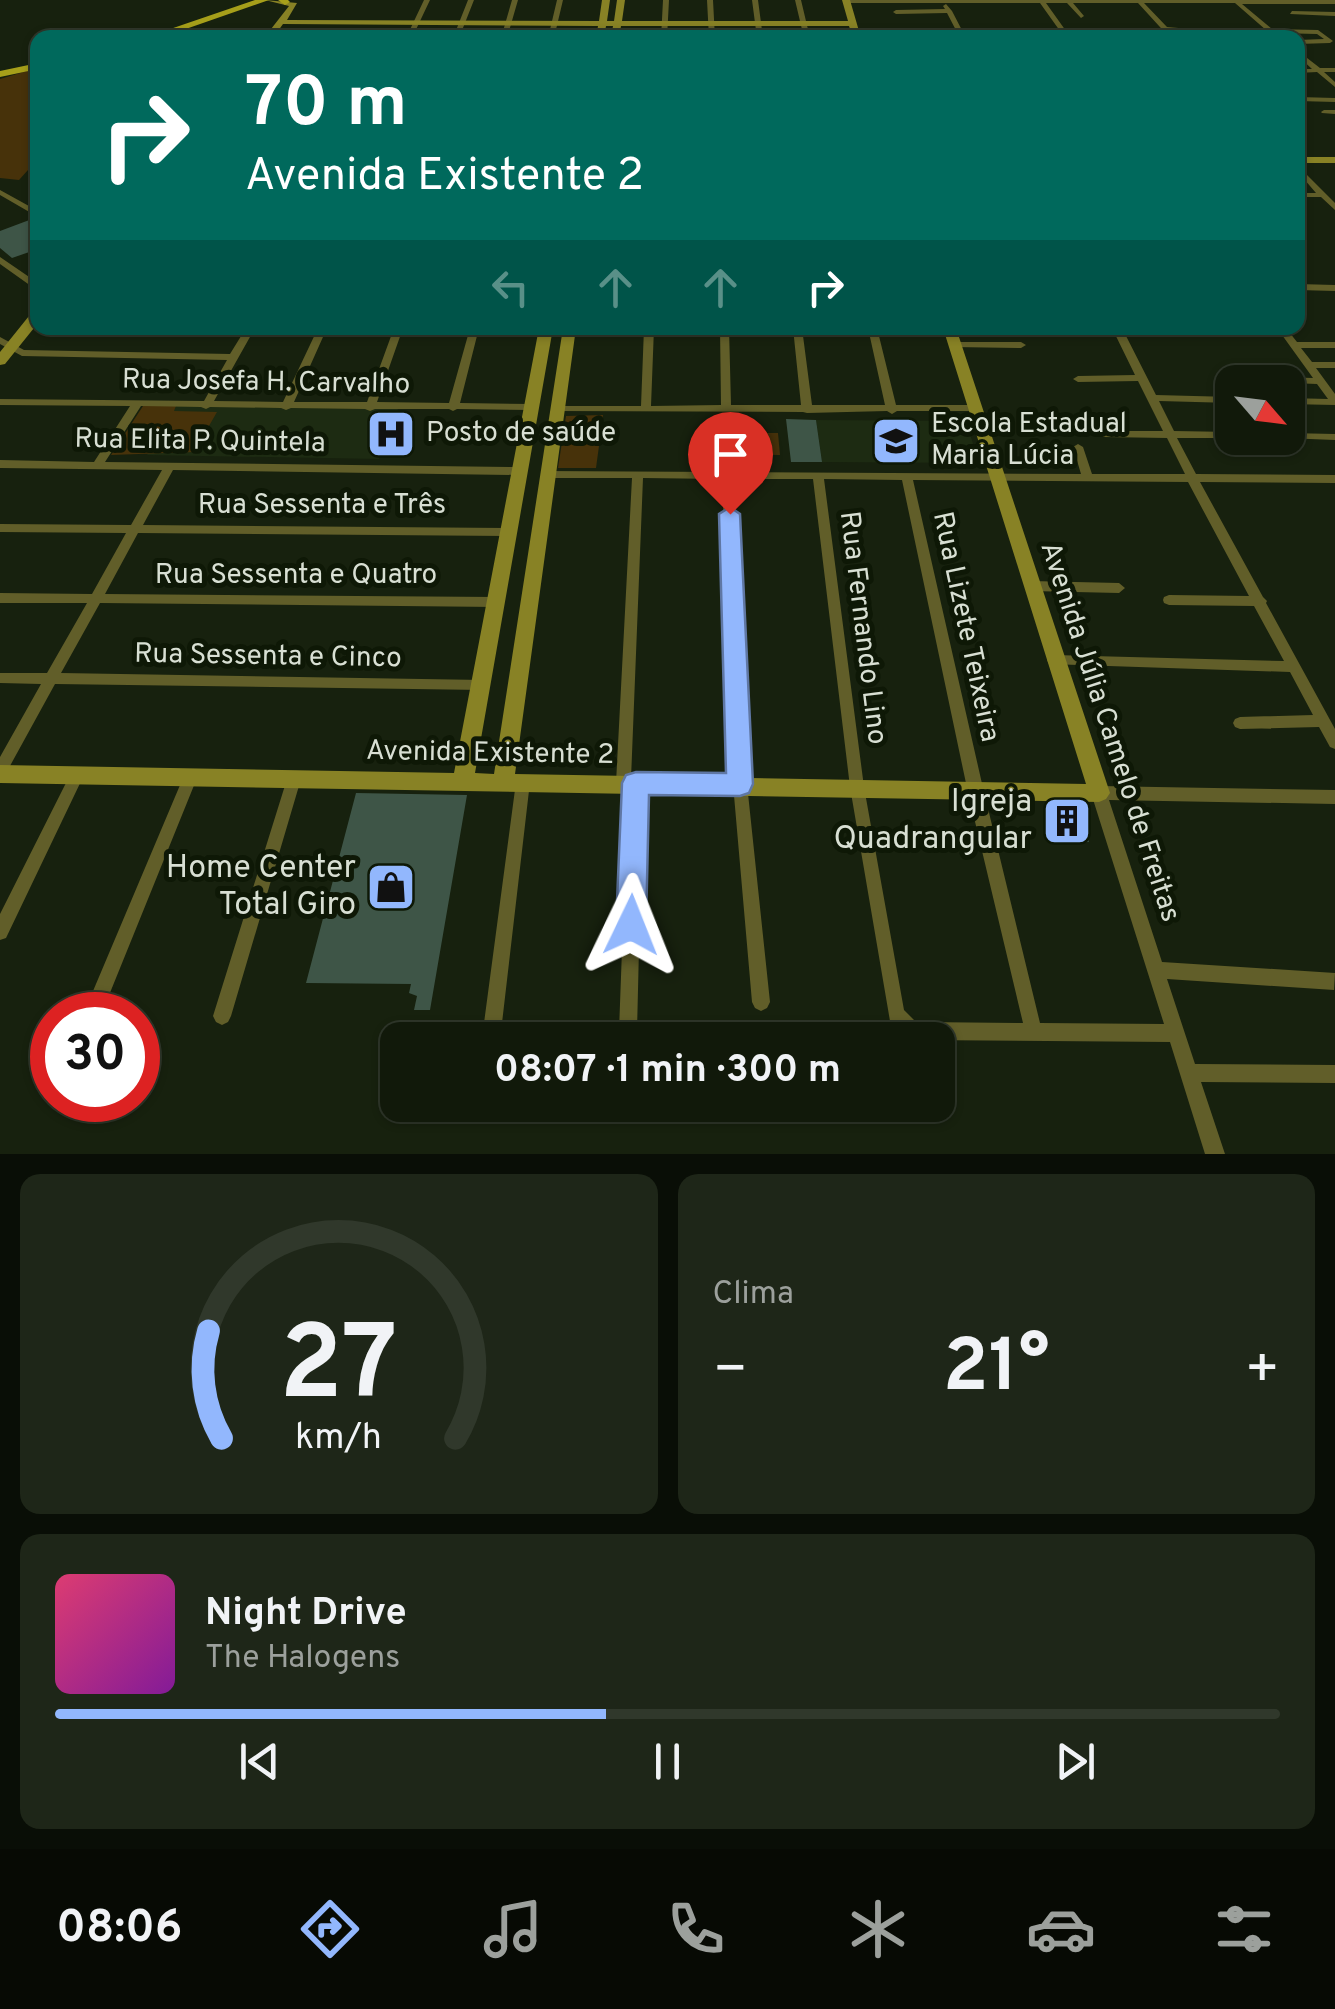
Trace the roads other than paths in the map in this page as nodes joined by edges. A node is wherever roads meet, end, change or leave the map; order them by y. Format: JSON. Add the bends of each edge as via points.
{"nodes":[{"id":1,"x":427,"y":0,"type":"edge"},
{"id":2,"x":471,"y":0,"type":"edge"},
{"id":3,"x":516,"y":0,"type":"edge"},
{"id":4,"x":560,"y":0,"type":"edge"},
{"id":5,"x":606,"y":0,"type":"edge"},
{"id":6,"x":621,"y":0,"type":"edge"},
{"id":7,"x":666,"y":0,"type":"edge"},
{"id":8,"x":710,"y":0,"type":"edge"},
{"id":9,"x":755,"y":0,"type":"edge"},
{"id":10,"x":798,"y":0,"type":"edge"},
{"id":11,"x":846,"y":0,"type":"edge"},
{"id":12,"x":942,"y":0,"type":"edge"},
{"id":13,"x":1041,"y":1,"type":"edge"},
{"id":14,"x":1068,"y":1,"type":"edge"},
{"id":15,"x":1090,"y":1,"type":"edge"},
{"id":16,"x":1099,"y":1,"type":"edge"},
{"id":17,"x":1109,"y":1,"type":"edge"},
{"id":18,"x":1139,"y":1,"type":"edge"},
{"id":19,"x":1210,"y":1,"type":"edge"},
{"id":20,"x":1236,"y":1,"type":"edge"},
{"id":21,"x":1334,"y":1,"type":"edge"},
{"id":22,"x":278,"y":2,"type":"edge"},
{"id":23,"x":896,"y":12,"type":"dead end"},
{"id":24,"x":949,"y":12,"type":"junction"},
{"id":25,"x":1292,"y":13,"type":"dead end"},
{"id":26,"x":1101,"y":14,"type":"dead end"},
{"id":27,"x":1112,"y":14,"type":"dead end"},
{"id":28,"x":1335,"y":14,"type":"edge"},
{"id":29,"x":1081,"y":16,"type":"dead end"},
{"id":30,"x":279,"y":22,"type":"junction"},
{"id":31,"x":416,"y":23,"type":"junction"},
{"id":32,"x":462,"y":23,"type":"junction"},
{"id":33,"x":508,"y":24,"type":"junction"},
{"id":34,"x":554,"y":24,"type":"junction"},
{"id":35,"x":602,"y":24,"type":"junction"},
{"id":36,"x":618,"y":24,"type":"junction"},
{"id":37,"x":665,"y":24,"type":"junction"},
{"id":38,"x":712,"y":24,"type":"junction"},
{"id":39,"x":758,"y":24,"type":"junction"},
{"id":40,"x":804,"y":24,"type":"junction"},
{"id":41,"x":852,"y":24,"type":"junction"},
{"id":42,"x":1166,"y":29,"type":"joint"},
{"id":43,"x":178,"y":30,"type":"edge"},
{"id":44,"x":182,"y":30,"type":"edge"},
{"id":45,"x":274,"y":30,"type":"edge"},
{"id":46,"x":413,"y":30,"type":"edge"},
{"id":47,"x":459,"y":30,"type":"edge"},
{"id":48,"x":506,"y":30,"type":"edge"},
{"id":49,"x":553,"y":30,"type":"edge"},
{"id":50,"x":601,"y":30,"type":"edge"},
{"id":51,"x":617,"y":30,"type":"edge"},
{"id":52,"x":665,"y":30,"type":"edge"},
{"id":53,"x":712,"y":30,"type":"edge"},
{"id":54,"x":759,"y":30,"type":"edge"},
{"id":55,"x":805,"y":30,"type":"edge"},
{"id":56,"x":854,"y":30,"type":"edge"},
{"id":57,"x":959,"y":30,"type":"edge"},
{"id":58,"x":1062,"y":30,"type":"edge"},
{"id":59,"x":1200,"y":30,"type":"dead end"},
{"id":60,"x":1269,"y":30,"type":"edge"},
{"id":61,"x":1305,"y":32,"type":"edge"},
{"id":62,"x":1305,"y":42,"type":"edge"},
{"id":63,"x":1305,"y":58,"type":"edge"},
{"id":64,"x":30,"y":66,"type":"edge"},
{"id":65,"x":1320,"y":70,"type":"junction"},
{"id":66,"x":1335,"y":70,"type":"edge"},
{"id":67,"x":1305,"y":71,"type":"edge"},
{"id":68,"x":0,"y":72,"type":"edge"},
{"id":69,"x":1335,"y":85,"type":"edge"},
{"id":70,"x":1305,"y":99,"type":"edge"},
{"id":71,"x":1335,"y":100,"type":"edge"},
{"id":72,"x":1324,"y":112,"type":"dead end"},
{"id":73,"x":1335,"y":112,"type":"edge"},
{"id":74,"x":1305,"y":160,"type":"edge"},
{"id":75,"x":1335,"y":160,"type":"edge"},
{"id":76,"x":1305,"y":176,"type":"edge"},
{"id":77,"x":0,"y":192,"type":"edge"},
{"id":78,"x":1305,"y":195,"type":"edge"},
{"id":79,"x":1323,"y":196,"type":"junction"},
{"id":80,"x":1335,"y":208,"type":"edge"},
{"id":81,"x":30,"y":210,"type":"edge"},
{"id":82,"x":0,"y":260,"type":"edge"},
{"id":83,"x":30,"y":282,"type":"edge"},
{"id":84,"x":1305,"y":288,"type":"edge"},
{"id":85,"x":1335,"y":288,"type":"edge"},
{"id":86,"x":30,"y":322,"type":"edge"},
{"id":87,"x":246,"y":335,"type":"edge"},
{"id":88,"x":319,"y":335,"type":"edge"},
{"id":89,"x":396,"y":335,"type":"edge"},
{"id":90,"x":472,"y":335,"type":"edge"},
{"id":91,"x":545,"y":335,"type":"edge"},
{"id":92,"x":569,"y":335,"type":"edge"},
{"id":93,"x":649,"y":335,"type":"edge"},
{"id":94,"x":724,"y":335,"type":"edge"},
{"id":95,"x":798,"y":335,"type":"edge"},
{"id":96,"x":875,"y":335,"type":"edge"},
{"id":97,"x":1121,"y":335,"type":"edge"},
{"id":98,"x":1288,"y":335,"type":"edge"},
{"id":99,"x":953,"y":336,"type":"edge"},
{"id":100,"x":6,"y":344,"type":"edge"},
{"id":101,"x":1021,"y":345,"type":"dead end"},
{"id":102,"x":1296,"y":345,"type":"junction"},
{"id":103,"x":1335,"y":346,"type":"edge"},
{"id":104,"x":233,"y":357,"type":"junction"},
{"id":105,"x":0,"y":362,"type":"edge"},
{"id":106,"x":1309,"y":365,"type":"junction"},
{"id":107,"x":1335,"y":365,"type":"edge"},
{"id":108,"x":1143,"y":378,"type":"junction"},
{"id":109,"x":1078,"y":379,"type":"dead end"},
{"id":110,"x":1305,"y":381,"type":"edge"},
{"id":111,"x":1320,"y":381,"type":"junction"},
{"id":112,"x":1152,"y":398,"type":"junction"},
{"id":113,"x":1215,"y":400,"type":"edge"},
{"id":114,"x":1334,"y":400,"type":"edge"},
{"id":115,"x":1305,"y":401,"type":"edge"},
{"id":116,"x":0,"y":402,"type":"edge"},
{"id":117,"x":137,"y":404,"type":"junction"},
{"id":118,"x":206,"y":406,"type":"junction"},
{"id":119,"x":286,"y":407,"type":"junction"},
{"id":120,"x":532,"y":407,"type":"junction"},
{"id":121,"x":370,"y":408,"type":"junction"},
{"id":122,"x":453,"y":408,"type":"junction"},
{"id":123,"x":646,"y":408,"type":"junction"},
{"id":124,"x":726,"y":408,"type":"junction"},
{"id":125,"x":976,"y":408,"type":"junction"},
{"id":126,"x":558,"y":409,"type":"junction"},
{"id":127,"x":807,"y":410,"type":"junction"},
{"id":128,"x":892,"y":410,"type":"junction"},
{"id":129,"x":1102,"y":434,"type":"dead end"},
{"id":130,"x":1172,"y":434,"type":"junction"},
{"id":131,"x":1215,"y":435,"type":"edge"},
{"id":132,"x":1305,"y":436,"type":"edge"},
{"id":133,"x":1335,"y":436,"type":"edge"},
{"id":134,"x":526,"y":438,"type":"junction"},
{"id":135,"x":552,"y":439,"type":"junction"},
{"id":136,"x":1078,"y":447,"type":"dead end"},
{"id":137,"x":0,"y":464,"type":"edge"},
{"id":138,"x":96,"y":465,"type":"junction"},
{"id":139,"x":169,"y":467,"type":"junction"},
{"id":140,"x":518,"y":472,"type":"junction"},
{"id":141,"x":547,"y":474,"type":"junction"},
{"id":142,"x":638,"y":474,"type":"junction"},
{"id":143,"x":728,"y":476,"type":"junction"},
{"id":144,"x":818,"y":476,"type":"junction"},
{"id":145,"x":997,"y":476,"type":"junction"},
{"id":146,"x":1087,"y":476,"type":"junction"},
{"id":147,"x":1191,"y":476,"type":"junction"},
{"id":148,"x":907,"y":478,"type":"junction"},
{"id":149,"x":1335,"y":478,"type":"edge"},
{"id":150,"x":0,"y":528,"type":"edge"},
{"id":151,"x":136,"y":530,"type":"junction"},
{"id":152,"x":507,"y":532,"type":"junction"},
{"id":153,"x":1031,"y":586,"type":"junction"},
{"id":154,"x":1119,"y":588,"type":"dead end"},
{"id":155,"x":0,"y":598,"type":"edge"},
{"id":156,"x":1169,"y":600,"type":"dead end"},
{"id":157,"x":1260,"y":601,"type":"junction"},
{"id":158,"x":94,"y":602,"type":"junction"},
{"id":159,"x":497,"y":602,"type":"junction"},
{"id":160,"x":1054,"y":660,"type":"junction"},
{"id":161,"x":1292,"y":667,"type":"junction"},
{"id":162,"x":0,"y":678,"type":"edge"},
{"id":163,"x":52,"y":680,"type":"junction"},
{"id":164,"x":483,"y":685,"type":"junction"},
{"id":165,"x":1322,"y":721,"type":"junction"},
{"id":166,"x":1240,"y":723,"type":"dead end"},
{"id":167,"x":1335,"y":743,"type":"edge"},
{"id":168,"x":0,"y":773,"type":"edge"},
{"id":169,"x":77,"y":775,"type":"junction"},
{"id":170,"x":190,"y":778,"type":"junction"},
{"id":171,"x":294,"y":779,"type":"junction"},
{"id":172,"x":463,"y":780,"type":"junction"},
{"id":173,"x":513,"y":782,"type":"junction"},
{"id":174,"x":629,"y":783,"type":"junction"},
{"id":175,"x":740,"y":784,"type":"junction"},
{"id":176,"x":857,"y":786,"type":"junction"},
{"id":177,"x":975,"y":788,"type":"junction"},
{"id":178,"x":1099,"y":793,"type":"junction"},
{"id":179,"x":1335,"y":798,"type":"edge"},
{"id":180,"x":0,"y":932,"type":"edge"},
{"id":181,"x":1158,"y":970,"type":"junction"},
{"id":182,"x":1334,"y":981,"type":"edge"},
{"id":183,"x":101,"y":992,"type":"edge"},
{"id":184,"x":761,"y":1002,"type":"dead end"},
{"id":185,"x":222,"y":1016,"type":"dead end"},
{"id":186,"x":492,"y":1022,"type":"edge"},
{"id":187,"x":628,"y":1022,"type":"edge"},
{"id":188,"x":1033,"y":1029,"type":"junction"},
{"id":189,"x":1175,"y":1033,"type":"junction"},
{"id":190,"x":1190,"y":1073,"type":"junction"},
{"id":191,"x":1335,"y":1074,"type":"edge"},
{"id":192,"x":1215,"y":1154,"type":"edge"}],
"edges":[{"from":1,"to":31,"type":"street"},
{"from":2,"to":32,"type":"street"},
{"from":3,"to":33,"type":"street"},
{"from":4,"to":34,"type":"street"},
{"from":5,"to":35,"type":"street"},
{"from":6,"to":36,"type":"street"},
{"from":7,"to":37,"type":"street"},
{"from":8,"to":38,"type":"street"},
{"from":9,"to":39,"type":"street"},
{"from":10,"to":40,"type":"street"},
{"from":11,"to":12,"type":"street"},
{"from":11,"to":41,"type":"street"},
{"from":12,"to":13,"type":"street"},
{"from":12,"to":24,"type":"street"},
{"from":13,"to":14,"type":"street"},
{"from":13,"to":58,"type":"street"},
{"from":14,"to":15,"type":"street"},
{"from":14,"to":29,"type":"street"},
{"from":15,"to":16,"type":"street"},
{"from":15,"to":26,"type":"street"},
{"from":16,"to":17,"type":"street"},
{"from":16,"to":27,"type":"street"},
{"from":17,"to":18,"type":"street"},
{"from":18,"to":19,"type":"street"},
{"from":18,"to":42,"type":"street"},
{"from":19,"to":20,"type":"street"},
{"from":20,"to":21,"type":"street"},
{"from":20,"to":60,"type":"street"},
{"from":22,"to":30,"type":"street"},
{"from":22,"to":43,"type":"main road"},
{"from":22,"to":44,"type":"main road"},
{"from":23,"to":24,"type":"street"},
{"from":24,"to":57,"type":"street"},
{"from":25,"to":28,"type":"street"},
{"from":30,"to":31,"type":"street"},
{"from":30,"to":45,"type":"street"},
{"from":31,"to":32,"type":"street"},
{"from":31,"to":46,"type":"street"},
{"from":32,"to":33,"type":"street"},
{"from":32,"to":47,"type":"street"},
{"from":33,"to":34,"type":"street"},
{"from":33,"to":48,"type":"street"},
{"from":34,"to":35,"type":"street"},
{"from":34,"to":49,"type":"street"},
{"from":35,"to":36,"type":"street"},
{"from":35,"to":50,"type":"street"},
{"from":36,"to":37,"type":"street"},
{"from":36,"to":51,"type":"street"},
{"from":37,"to":38,"type":"street"},
{"from":37,"to":52,"type":"street"},
{"from":38,"to":39,"type":"street"},
{"from":38,"to":53,"type":"street"},
{"from":39,"to":40,"type":"street"},
{"from":39,"to":54,"type":"street"},
{"from":40,"to":41,"type":"street"},
{"from":40,"to":55,"type":"street"},
{"from":41,"to":56,"type":"street"},
{"from":42,"to":59,"type":"street"},
{"from":61,"to":62,"type":"street","via":[[1330,41]]},
{"from":63,"to":65,"type":"street"},
{"from":64,"to":68,"type":"main road"},
{"from":65,"to":66,"type":"street"},
{"from":65,"to":67,"type":"street"},
{"from":65,"to":69,"type":"street"},
{"from":70,"to":71,"type":"street"},
{"from":72,"to":73,"type":"street"},
{"from":74,"to":75,"type":"street"},
{"from":76,"to":79,"type":"street"},
{"from":77,"to":81,"type":"street"},
{"from":78,"to":79,"type":"street"},
{"from":79,"to":80,"type":"street"},
{"from":82,"to":83,"type":"street"},
{"from":84,"to":85,"type":"street"},
{"from":86,"to":100,"type":"street"},
{"from":87,"to":104,"type":"street"},
{"from":88,"to":119,"type":"street"},
{"from":89,"to":121,"type":"street"},
{"from":90,"to":122,"type":"street"},
{"from":91,"to":120,"type":"street"},
{"from":92,"to":126,"type":"street"},
{"from":93,"to":123,"type":"street"},
{"from":94,"to":124,"type":"street"},
{"from":95,"to":127,"type":"street"},
{"from":96,"to":128,"type":"street"},
{"from":97,"to":108,"type":"street"},
{"from":98,"to":102,"type":"street"},
{"from":99,"to":101,"type":"street"},
{"from":99,"to":125,"type":"street","name":"Avenida Júlia Camelo de Freitas"},
{"from":100,"to":104,"type":"street","via":[[22,353]]},
{"from":100,"to":105,"type":"street"},
{"from":102,"to":103,"type":"street"},
{"from":102,"to":106,"type":"street"},
{"from":104,"to":118,"type":"street"},
{"from":106,"to":107,"type":"street"},
{"from":106,"to":111,"type":"street"},
{"from":108,"to":109,"type":"street"},
{"from":108,"to":112,"type":"street"},
{"from":110,"to":111,"type":"street"},
{"from":111,"to":114,"type":"street"},
{"from":112,"to":113,"type":"street"},
{"from":112,"to":130,"type":"street"},
{"from":114,"to":115,"type":"street"},
{"from":116,"to":117,"type":"street","name":"Rua Josefa H. Carvalho"},
{"from":117,"to":118,"type":"street","name":"Rua Josefa H. Carvalho"},
{"from":117,"to":138,"type":"street"},
{"from":118,"to":119,"type":"street","name":"Rua Josefa H. Carvalho"},
{"from":119,"to":121,"type":"street","name":"Rua Josefa H. Carvalho"},
{"from":120,"to":122,"type":"street","name":"Rua Josefa H. Carvalho"},
{"from":120,"to":134,"type":"street"},
{"from":121,"to":122,"type":"street","name":"Rua Josefa H. Carvalho"},
{"from":123,"to":124,"type":"street"},
{"from":123,"to":126,"type":"street"},
{"from":124,"to":127,"type":"street"},
{"from":125,"to":128,"type":"street"},
{"from":125,"to":145,"type":"street","name":"Avenida Júlia Camelo de Freitas"},
{"from":126,"to":135,"type":"street"},
{"from":127,"to":128,"type":"street"},
{"from":129,"to":130,"type":"street"},
{"from":130,"to":131,"type":"street"},
{"from":130,"to":147,"type":"street"},
{"from":132,"to":133,"type":"street"},
{"from":134,"to":135,"type":"street"},
{"from":134,"to":140,"type":"street"},
{"from":135,"to":141,"type":"street"},
{"from":136,"to":146,"type":"street"},
{"from":137,"to":138,"type":"street","name":"Rua Elita P. Quintela"},
{"from":138,"to":139,"type":"street","name":"Rua Elita P. Quintela"},
{"from":139,"to":140,"type":"street","name":"Rua Elita P. Quintela"},
{"from":139,"to":151,"type":"street"},
{"from":140,"to":152,"type":"street"},
{"from":141,"to":142,"type":"street"},
{"from":141,"to":173,"type":"street"},
{"from":142,"to":143,"type":"street"},
{"from":142,"to":174,"type":"street"},
{"from":143,"to":144,"type":"street"},
{"from":143,"to":175,"type":"street"},
{"from":144,"to":148,"type":"street"},
{"from":144,"to":176,"type":"street","name":"Rua Fernando Lino"},
{"from":145,"to":146,"type":"street"},
{"from":145,"to":148,"type":"street"},
{"from":145,"to":153,"type":"street","name":"Avenida Júlia Camelo de Freitas"},
{"from":146,"to":147,"type":"street"},
{"from":147,"to":149,"type":"street"},
{"from":147,"to":157,"type":"street"},
{"from":148,"to":177,"type":"street","name":"Rua Lizete Teixeira"},
{"from":150,"to":151,"type":"street","name":"Rua Sessenta e Três"},
{"from":151,"to":152,"type":"street","name":"Rua Sessenta e Três"},
{"from":151,"to":158,"type":"street"},
{"from":152,"to":159,"type":"street"},
{"from":153,"to":154,"type":"street"},
{"from":153,"to":160,"type":"street","name":"Avenida Júlia Camelo de Freitas"},
{"from":155,"to":158,"type":"street","name":"Rua Sessenta e Quatro"},
{"from":156,"to":157,"type":"street"},
{"from":157,"to":161,"type":"street"},
{"from":158,"to":159,"type":"street","name":"Rua Sessenta e Quatro"},
{"from":158,"to":163,"type":"street"},
{"from":159,"to":164,"type":"street"},
{"from":160,"to":161,"type":"street"},
{"from":160,"to":178,"type":"street","name":"Avenida Júlia Camelo de Freitas"},
{"from":161,"to":165,"type":"street"},
{"from":162,"to":163,"type":"street","name":"Rua Sessenta e Cinco"},
{"from":163,"to":164,"type":"street","name":"Rua Sessenta e Cinco"},
{"from":163,"to":168,"type":"street"},
{"from":164,"to":172,"type":"street"},
{"from":165,"to":166,"type":"street"},
{"from":165,"to":167,"type":"street"},
{"from":168,"to":169,"type":"street","name":"Avenida Existente 2"},
{"from":169,"to":170,"type":"street","name":"Avenida Existente 2"},
{"from":169,"to":180,"type":"street"},
{"from":170,"to":171,"type":"street","name":"Avenida Existente 2"},
{"from":170,"to":183,"type":"street"},
{"from":171,"to":172,"type":"street","name":"Avenida Existente 2"},
{"from":171,"to":185,"type":"street"},
{"from":172,"to":173,"type":"street","name":"Avenida Existente 2"},
{"from":173,"to":174,"type":"street","name":"Avenida Existente 2"},
{"from":173,"to":186,"type":"street"},
{"from":174,"to":175,"type":"street","name":"Avenida Existente 2"},
{"from":174,"to":187,"type":"street"},
{"from":175,"to":176,"type":"street","name":"Avenida Existente 2"},
{"from":175,"to":184,"type":"street"},
{"from":176,"to":177,"type":"street","name":"Avenida Existente 2"},
{"from":176,"to":188,"type":"street","name":"Rua Fernando Lino","via":[[892,1008],[901,1021],[920,1030]]},
{"from":177,"to":178,"type":"street","name":"Avenida Existente 2"},
{"from":177,"to":188,"type":"street","name":"Rua Lizete Teixeira"},
{"from":178,"to":179,"type":"street"},
{"from":178,"to":181,"type":"street","name":"Avenida Júlia Camelo de Freitas"},
{"from":181,"to":182,"type":"street"},
{"from":181,"to":189,"type":"street","name":"Avenida Júlia Camelo de Freitas"},
{"from":188,"to":189,"type":"street"},
{"from":189,"to":190,"type":"street","name":"Avenida Júlia Camelo de Freitas"},
{"from":190,"to":191,"type":"street"},
{"from":190,"to":192,"type":"street","name":"Avenida Júlia Camelo de Freitas"}]}
